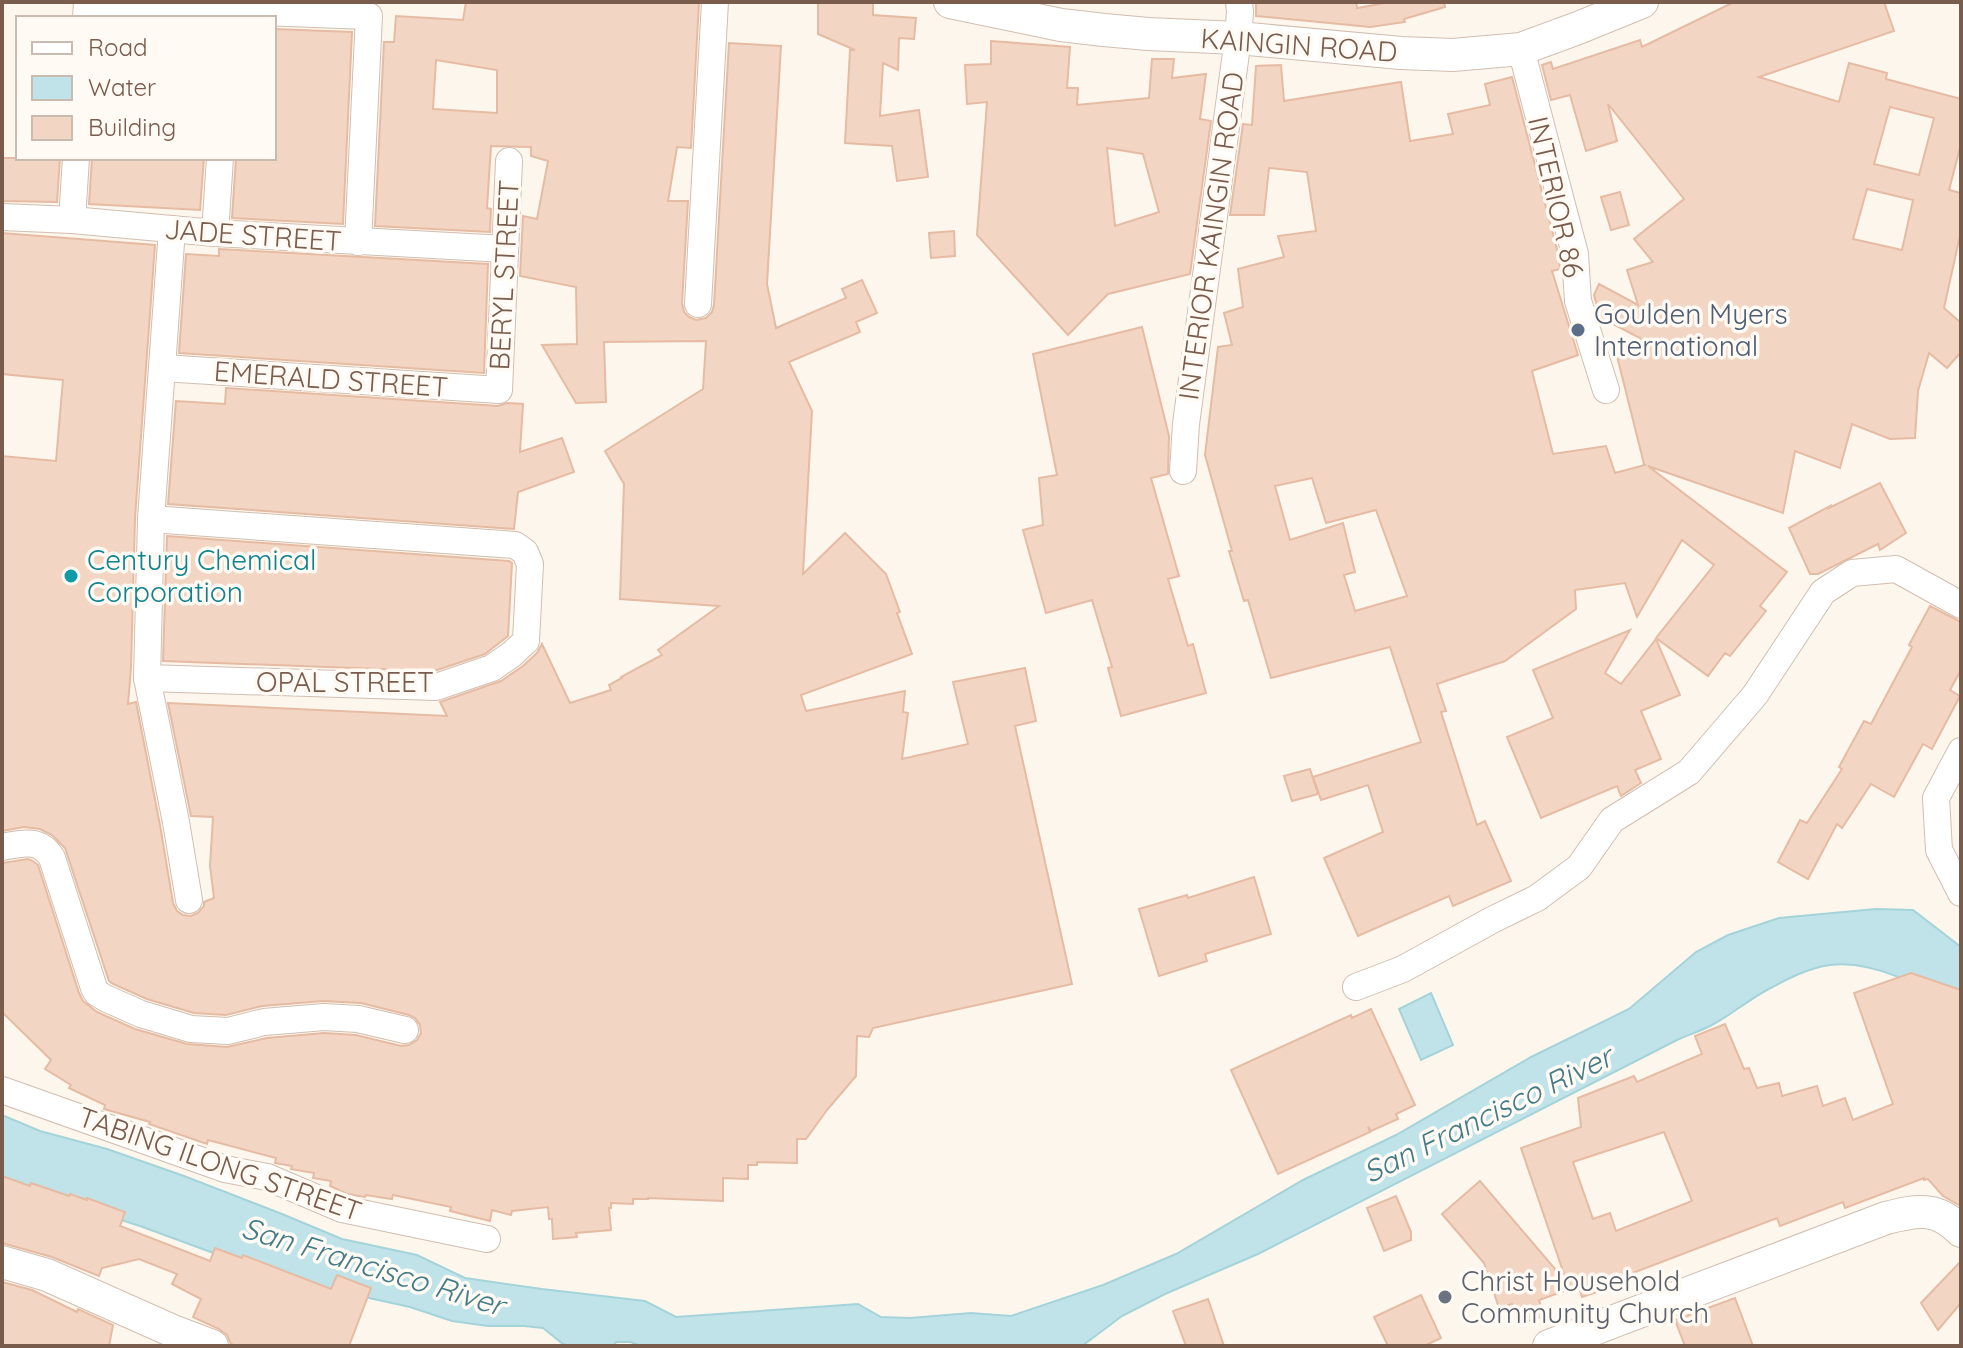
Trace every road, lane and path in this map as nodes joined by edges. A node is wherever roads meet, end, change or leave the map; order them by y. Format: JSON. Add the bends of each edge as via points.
{"nodes":[{"id":1,"x":87,"y":2,"type":"edge"},
{"id":2,"x":715,"y":2,"type":"edge"},
{"id":3,"x":950,"y":2,"type":"edge"},
{"id":4,"x":1239,"y":2,"type":"edge"},
{"id":5,"x":1642,"y":2,"type":"edge"},
{"id":6,"x":231,"y":15,"type":"edge"},
{"id":7,"x":1238,"y":38,"type":"junction"},
{"id":8,"x":1521,"y":49,"type":"junction"},
{"id":9,"x":76,"y":160,"type":"edge"},
{"id":10,"x":220,"y":160,"type":"edge"},
{"id":11,"x":509,"y":161,"type":"dead end"},
{"id":12,"x":2,"y":217,"type":"edge"},
{"id":13,"x":72,"y":220,"type":"junction"},
{"id":14,"x":172,"y":229,"type":"junction"},
{"id":15,"x":215,"y":233,"type":"junction"},
{"id":16,"x":358,"y":242,"type":"junction"},
{"id":17,"x":505,"y":249,"type":"junction"},
{"id":18,"x":698,"y":304,"type":"dead end"},
{"id":19,"x":163,"y":368,"type":"junction"},
{"id":20,"x":499,"y":390,"type":"joint"},
{"id":21,"x":1606,"y":390,"type":"dead end"},
{"id":22,"x":1183,"y":471,"type":"dead end"},
{"id":23,"x":151,"y":519,"type":"junction"},
{"id":24,"x":1961,"y":605,"type":"edge"},
{"id":25,"x":147,"y":678,"type":"junction"},
{"id":26,"x":1961,"y":751,"type":"edge"},
{"id":27,"x":2,"y":847,"type":"edge"},
{"id":28,"x":1961,"y":893,"type":"edge"},
{"id":29,"x":189,"y":900,"type":"dead end"},
{"id":30,"x":1356,"y":987,"type":"dead end"},
{"id":31,"x":405,"y":1030,"type":"dead end"},
{"id":32,"x":2,"y":1090,"type":"edge"},
{"id":33,"x":1961,"y":1231,"type":"edge"},
{"id":34,"x":487,"y":1239,"type":"dead end"},
{"id":35,"x":2,"y":1262,"type":"edge"},
{"id":36,"x":212,"y":1346,"type":"edge"},
{"id":37,"x":1549,"y":1346,"type":"edge"}],
"edges":[{"from":1,"to":6,"type":"street"},
{"from":2,"to":18,"type":"street"},
{"from":3,"to":7,"type":"street","name":"KAINGIN ROAD","via":[[1061,25]]},
{"from":4,"to":7,"type":"street","name":"INTERIOR KAINGIN ROAD"},
{"from":5,"to":8,"type":"street","name":"KAINGIN ROAD"},
{"from":6,"to":16,"type":"street","via":[[369,16]]},
{"from":7,"to":8,"type":"street","name":"KAINGIN ROAD","via":[[1401,53]]},
{"from":7,"to":22,"type":"street","name":"INTERIOR KAINGIN ROAD"},
{"from":8,"to":21,"type":"street","name":"INTERIOR 86","via":[[1575,254],[1578,301]]},
{"from":9,"to":13,"type":"street"},
{"from":10,"to":15,"type":"street"},
{"from":11,"to":17,"type":"street","name":"BERYL STREET"},
{"from":12,"to":13,"type":"street","name":"JADE STREET"},
{"from":13,"to":14,"type":"street","name":"JADE STREET"},
{"from":14,"to":15,"type":"street","name":"JADE STREET"},
{"from":14,"to":19,"type":"street"},
{"from":15,"to":16,"type":"street","name":"JADE STREET"},
{"from":16,"to":17,"type":"street","name":"JADE STREET"},
{"from":17,"to":20,"type":"street","name":"BERYL STREET"},
{"from":19,"to":20,"type":"street","name":"EMERALD STREET"},
{"from":19,"to":23,"type":"street"},
{"from":23,"to":25,"type":"street"},
{"from":23,"to":25,"type":"street","name":"OPAL STREET","via":[[515,545],[530,564],[526,641],[492,668],[436,687]]},
{"from":24,"to":30,"type":"street","via":[[1896,569],[1852,573],[1823,592],[1755,695],[1689,772],[1612,820],[1579,867],[1537,898],[1403,969]]},
{"from":25,"to":29,"type":"street"},
{"from":26,"to":28,"type":"street","via":[[1936,798],[1939,850]]},
{"from":27,"to":31,"type":"street","via":[[36,844],[47,850],[94,988],[105,998],[191,1029],[228,1031],[324,1017]]},
{"from":32,"to":34,"type":"street","name":"TABING ILONG STREET","via":[[225,1169],[267,1177],[342,1209]]},
{"from":33,"to":37,"type":"street","via":[[1947,1218],[1907,1212]]},
{"from":35,"to":36,"type":"street","via":[[47,1275]]}]}
